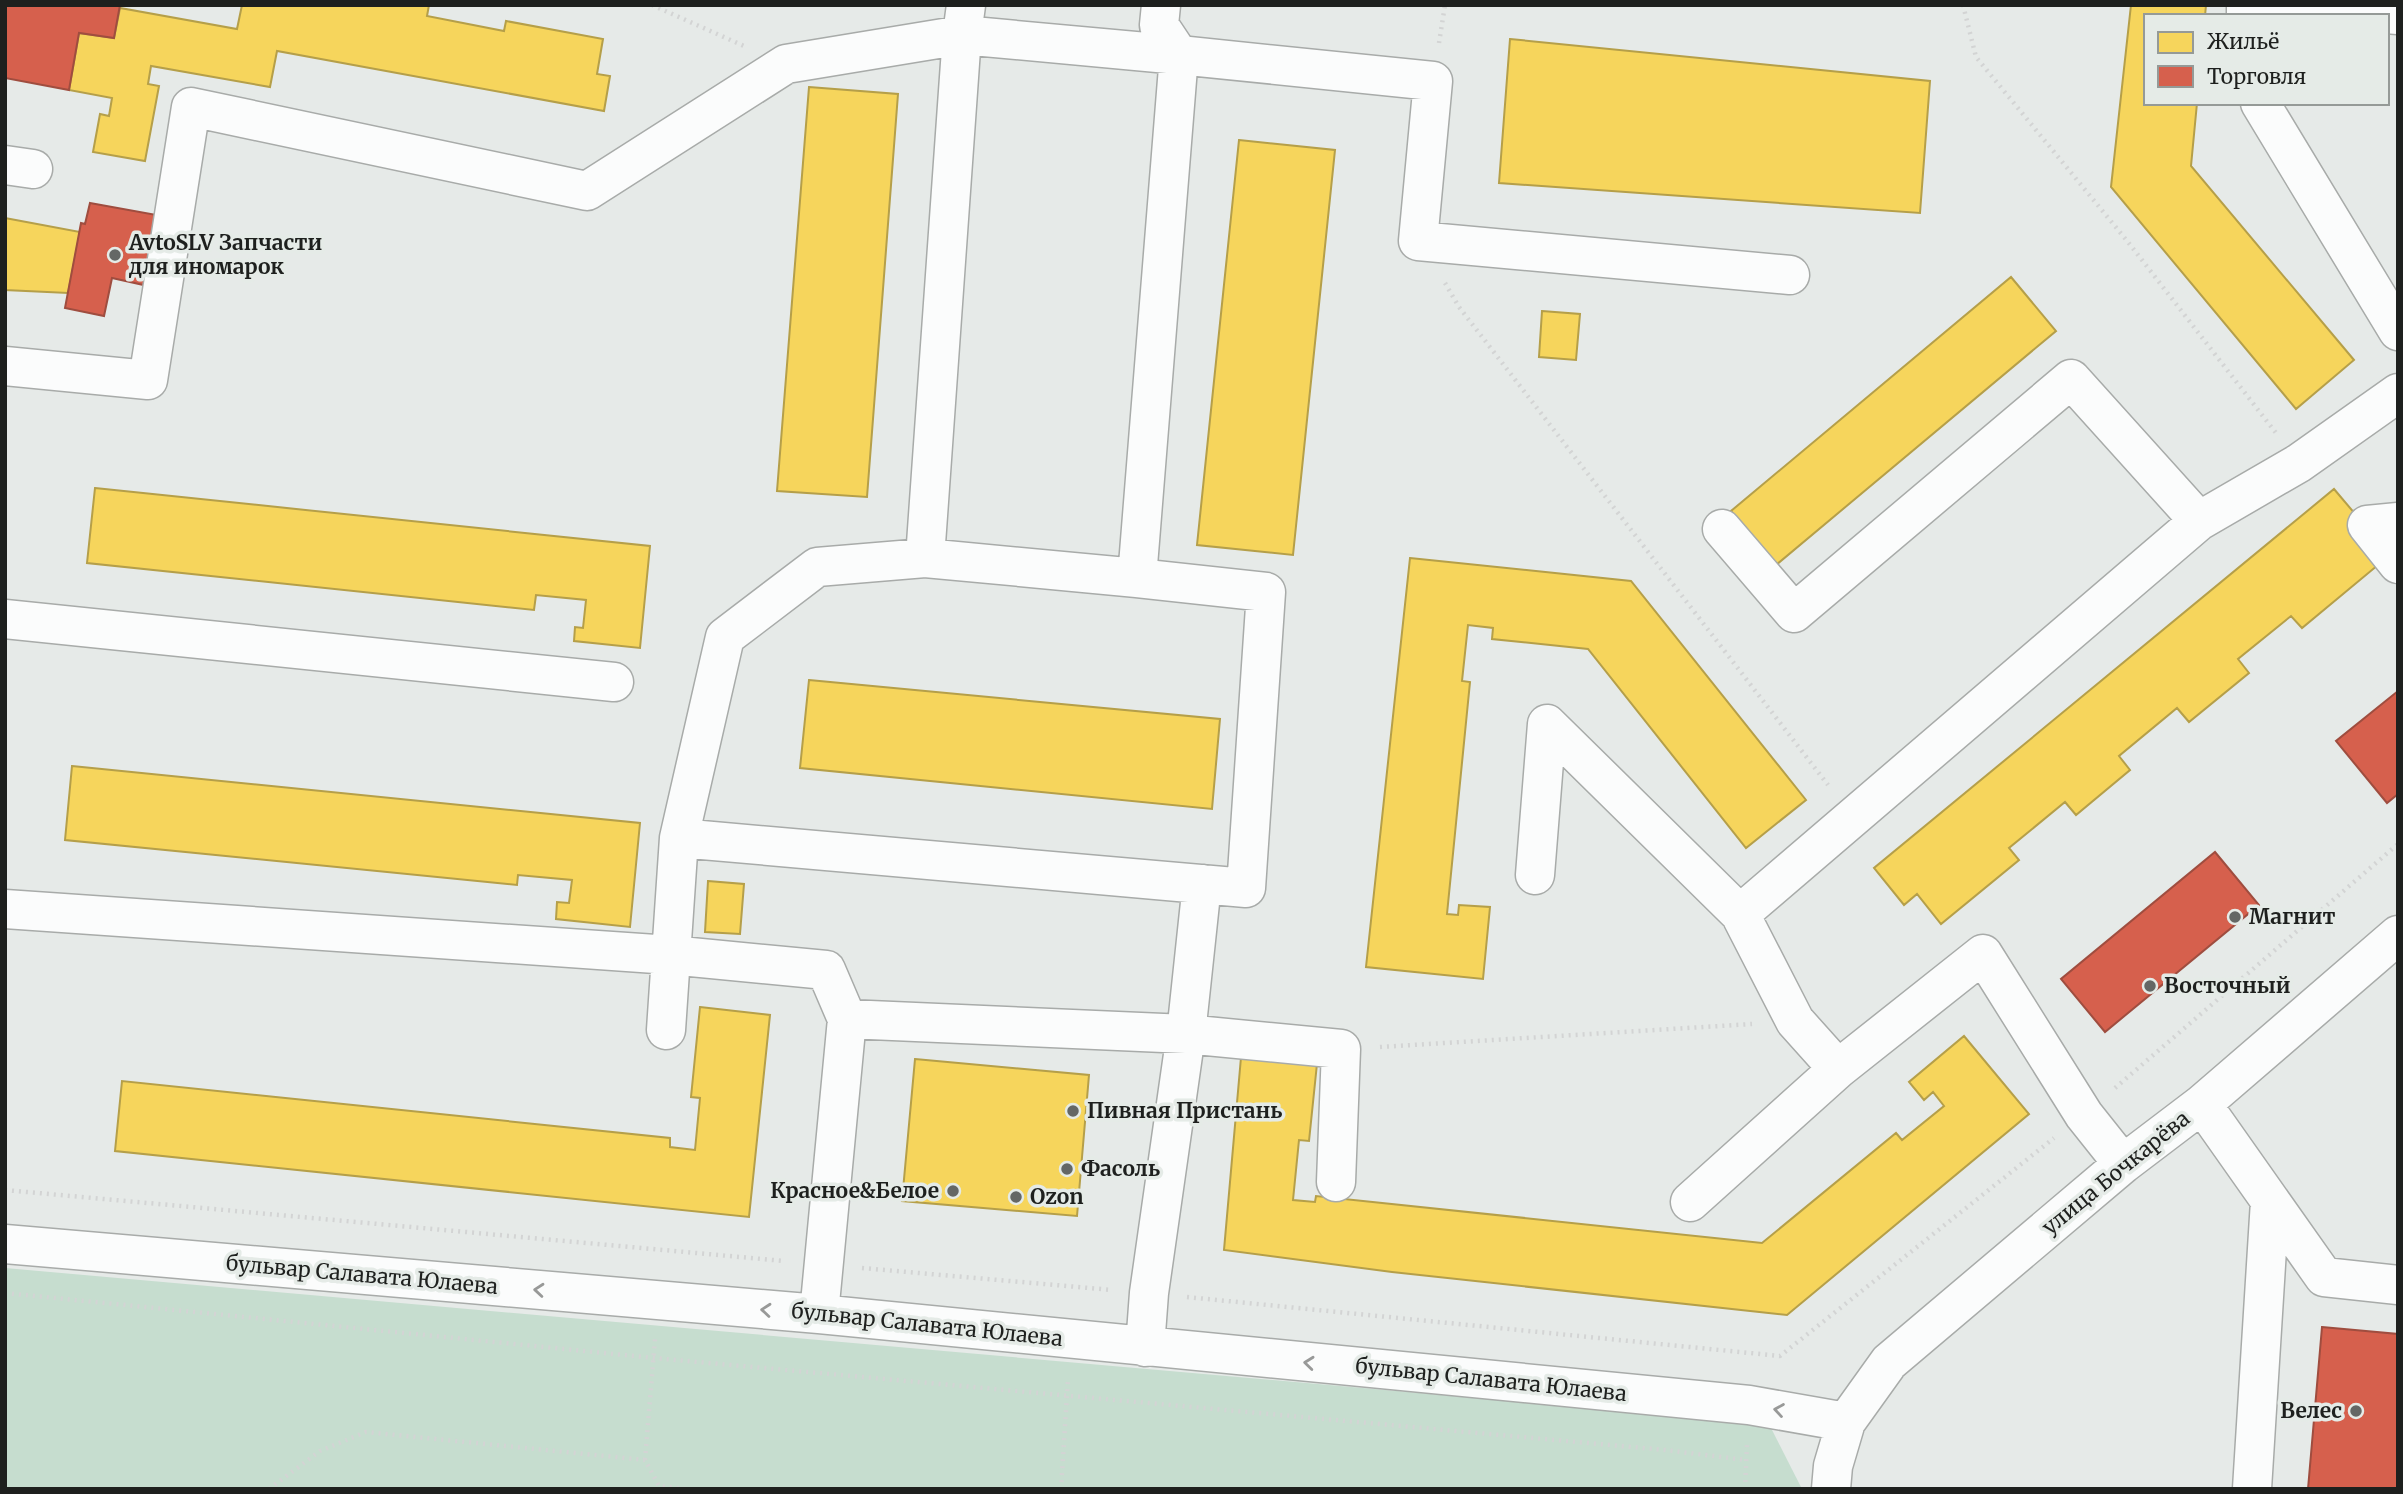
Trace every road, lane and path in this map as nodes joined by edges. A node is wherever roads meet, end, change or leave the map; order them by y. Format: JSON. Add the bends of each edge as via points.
{"nodes":[{"id":1,"x":653,"y":5,"type":"edge"},
{"id":2,"x":1161,"y":5,"type":"edge"},
{"id":3,"x":1963,"y":5,"type":"edge"},
{"id":4,"x":2278,"y":5,"type":"edge"},
{"id":5,"x":2386,"y":14,"type":"edge"},
{"id":6,"x":964,"y":20,"type":"edge"},
{"id":7,"x":1179,"y":55,"type":"junction"},
{"id":8,"x":786,"y":64,"type":"junction"},
{"id":9,"x":2261,"y":105,"type":"edge"},
{"id":10,"x":1418,"y":242,"type":"junction"},
{"id":11,"x":1790,"y":275,"type":"dead end"},
{"id":12,"x":2398,"y":331,"type":"edge"},
{"id":13,"x":5,"y":366,"type":"edge"},
{"id":14,"x":2398,"y":393,"type":"edge"},
{"id":15,"x":2299,"y":463,"type":"junction"},
{"id":16,"x":2199,"y":521,"type":"junction"},
{"id":17,"x":2398,"y":522,"type":"edge"},
{"id":18,"x":1722,"y":529,"type":"dead end"},
{"id":19,"x":925,"y":558,"type":"junction"},
{"id":20,"x":2398,"y":564,"type":"edge"},
{"id":21,"x":1137,"y":578,"type":"junction"},
{"id":22,"x":5,"y":619,"type":"edge"},
{"id":23,"x":614,"y":682,"type":"dead end"},
{"id":24,"x":1853,"y":817,"type":"junction"},
{"id":25,"x":678,"y":838,"type":"junction"},
{"id":26,"x":2398,"y":844,"type":"edge"},
{"id":27,"x":1535,"y":875,"type":"dead end"},
{"id":28,"x":1202,"y":884,"type":"junction"},
{"id":29,"x":5,"y":909,"type":"edge"},
{"id":30,"x":1740,"y":914,"type":"junction"},
{"id":31,"x":2398,"y":935,"type":"edge"},
{"id":32,"x":670,"y":955,"type":"junction"},
{"id":33,"x":847,"y":1019,"type":"junction"},
{"id":34,"x":1795,"y":1021,"type":"junction"},
{"id":35,"x":666,"y":1030,"type":"dead end"},
{"id":36,"x":1186,"y":1034,"type":"junction"},
{"id":37,"x":1341,"y":1049,"type":"junction"},
{"id":38,"x":1838,"y":1069,"type":"junction"},
{"id":39,"x":2202,"y":1104,"type":"junction"},
{"id":40,"x":2084,"y":1115,"type":"junction"},
{"id":41,"x":2123,"y":1164,"type":"junction"},
{"id":42,"x":1336,"y":1182,"type":"dead end"},
{"id":43,"x":5,"y":1190,"type":"edge"},
{"id":44,"x":2270,"y":1201,"type":"junction"},
{"id":45,"x":1690,"y":1202,"type":"dead end"},
{"id":46,"x":5,"y":1244,"type":"edge"},
{"id":47,"x":822,"y":1265,"type":"junction"},
{"id":48,"x":2398,"y":1284,"type":"edge"},
{"id":49,"x":5,"y":1293,"type":"edge"},
{"id":50,"x":1149,"y":1293,"type":"junction"},
{"id":51,"x":659,"y":1300,"type":"junction"},
{"id":52,"x":819,"y":1314,"type":"junction"},
{"id":53,"x":1069,"y":1339,"type":"junction"},
{"id":54,"x":1145,"y":1347,"type":"junction"},
{"id":55,"x":654,"y":1358,"type":"junction"},
{"id":56,"x":1067,"y":1396,"type":"junction"},
{"id":57,"x":1846,"y":1422,"type":"junction"},
{"id":58,"x":646,"y":1460,"type":"junction"},
{"id":59,"x":269,"y":1489,"type":"edge"},
{"id":60,"x":685,"y":1489,"type":"edge"},
{"id":61,"x":1061,"y":1489,"type":"edge"},
{"id":62,"x":1745,"y":1489,"type":"edge"},
{"id":63,"x":1831,"y":1489,"type":"edge"},
{"id":64,"x":2252,"y":1489,"type":"edge"}],
"edges":[{"from":1,"to":8,"type":"path"},
{"from":2,"to":7,"type":"street","via":[[1159,25]]},
{"from":3,"to":15,"type":"path","via":[[1976,57],[2128,242]]},
{"from":4,"to":5,"type":"street"},
{"from":6,"to":7,"type":"street"},
{"from":6,"to":8,"type":"street"},
{"from":6,"to":19,"type":"street"},
{"from":7,"to":10,"type":"street","via":[[1433,81]]},
{"from":7,"to":21,"type":"street"},
{"from":8,"to":13,"type":"street","via":[[587,191],[191,107],[148,380]]},
{"from":9,"to":12,"type":"street"},
{"from":10,"to":11,"type":"street"},
{"from":10,"to":24,"type":"path","via":[[1459,307]]},
{"from":14,"to":15,"type":"street"},
{"from":15,"to":16,"type":"street"},
{"from":16,"to":18,"type":"street","via":[[2071,379],[1794,614]]},
{"from":16,"to":24,"type":"street"},
{"from":17,"to":20,"type":"street","via":[[2367,526]]},
{"from":19,"to":21,"type":"street"},
{"from":19,"to":25,"type":"street","via":[[817,567],[725,637]]},
{"from":21,"to":28,"type":"street","via":[[1266,592],[1246,888]]},
{"from":22,"to":23,"type":"street"},
{"from":24,"to":30,"type":"street"},
{"from":25,"to":28,"type":"street"},
{"from":25,"to":32,"type":"street"},
{"from":26,"to":40,"type":"path"},
{"from":27,"to":30,"type":"street","via":[[1547,724]]},
{"from":28,"to":36,"type":"street"},
{"from":29,"to":32,"type":"street"},
{"from":30,"to":34,"type":"street"},
{"from":31,"to":39,"type":"street","name":"улица Бочкарёва"},
{"from":32,"to":33,"type":"street","via":[[826,971]]},
{"from":32,"to":35,"type":"street"},
{"from":33,"to":36,"type":"street"},
{"from":33,"to":47,"type":"street"},
{"from":34,"to":37,"type":"path"},
{"from":34,"to":38,"type":"street"},
{"from":36,"to":37,"type":"street"},
{"from":36,"to":50,"type":"street"},
{"from":37,"to":42,"type":"street"},
{"from":38,"to":40,"type":"street","via":[[1983,954]]},
{"from":38,"to":45,"type":"street"},
{"from":39,"to":41,"type":"street","name":"улица Бочкарёва"},
{"from":39,"to":44,"type":"street"},
{"from":40,"to":41,"type":"street"},
{"from":40,"to":50,"type":"path","via":[[1780,1356]]},
{"from":41,"to":57,"type":"street","name":"улица Бочкарёва","via":[[1889,1362]]},
{"from":43,"to":47,"type":"path"},
{"from":44,"to":48,"type":"street","via":[[2324,1277]]},
{"from":44,"to":64,"type":"street"},
{"from":51,"to":46,"type":"street","name":"бульвар Салавата Юлаева","one_way":true},
{"from":47,"to":50,"type":"path"},
{"from":47,"to":52,"type":"street"},
{"from":49,"to":55,"type":"path"},
{"from":50,"to":54,"type":"street"},
{"from":52,"to":51,"type":"street","name":"бульвар Салавата Юлаева","one_way":true},
{"from":51,"to":55,"type":"path"},
{"from":52,"to":53,"type":"street","name":"бульвар Салавата Юлаева"},
{"from":53,"to":54,"type":"street","name":"бульвар Салавата Юлаева"},
{"from":53,"to":56,"type":"path"},
{"from":57,"to":54,"type":"street","name":"бульвар Салавата Юлаева","one_way":true,"via":[[1749,1405]]},
{"from":55,"to":56,"type":"path"},
{"from":55,"to":58,"type":"path"},
{"from":56,"to":61,"type":"path"},
{"from":56,"to":62,"type":"path","via":[[1746,1460]]},
{"from":57,"to":63,"type":"street","name":"улица Бочкарёва"},
{"from":58,"to":59,"type":"path","via":[[366,1432],[320,1451]]},
{"from":58,"to":60,"type":"path","via":[[659,1486]]}]}
